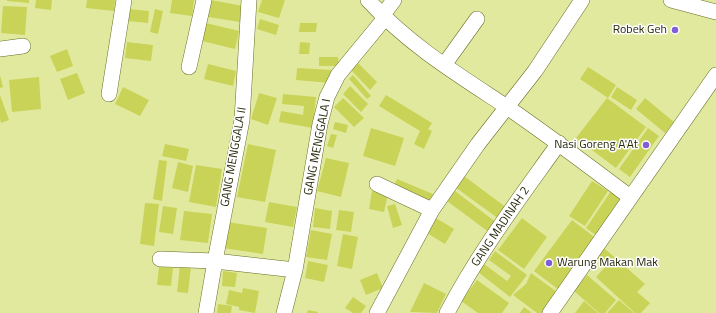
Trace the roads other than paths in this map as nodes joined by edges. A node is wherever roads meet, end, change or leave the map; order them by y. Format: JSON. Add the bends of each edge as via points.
{"nodes":[{"id":1,"x":124,"y":0,"type":"edge"},
{"id":2,"x":204,"y":0,"type":"edge"},
{"id":3,"x":249,"y":0,"type":"edge"},
{"id":4,"x":368,"y":0,"type":"edge"},
{"id":5,"x":394,"y":0,"type":"edge"},
{"id":6,"x":582,"y":0,"type":"edge"},
{"id":7,"x":671,"y":0,"type":"edge"},
{"id":8,"x":716,"y":12,"type":"edge"},
{"id":9,"x":384,"y":17,"type":"junction"},
{"id":10,"x":477,"y":19,"type":"dead end"},
{"id":11,"x":23,"y":46,"type":"dead end"},
{"id":12,"x":0,"y":49,"type":"edge"},
{"id":13,"x":444,"y":65,"type":"junction"},
{"id":14,"x":189,"y":67,"type":"dead end"},
{"id":15,"x":714,"y":80,"type":"edge"},
{"id":16,"x":109,"y":94,"type":"dead end"},
{"id":17,"x":507,"y":107,"type":"junction"},
{"id":18,"x":559,"y":143,"type":"junction"},
{"id":19,"x":377,"y":184,"type":"dead end"},
{"id":20,"x":630,"y":197,"type":"junction"},
{"id":21,"x":432,"y":210,"type":"junction"},
{"id":22,"x":160,"y":259,"type":"dead end"},
{"id":23,"x":215,"y":261,"type":"junction"},
{"id":24,"x":295,"y":270,"type":"junction"},
{"id":25,"x":206,"y":313,"type":"edge"},
{"id":26,"x":284,"y":313,"type":"edge"},
{"id":27,"x":377,"y":313,"type":"edge"},
{"id":28,"x":447,"y":313,"type":"edge"},
{"id":29,"x":550,"y":313,"type":"edge"}],
"edges":[{"from":1,"to":16,"type":"street"},
{"from":2,"to":14,"type":"street"},
{"from":3,"to":23,"type":"street","name":"GANG MENGGALA II","via":[[242,120]]},
{"from":4,"to":9,"type":"street"},
{"from":5,"to":9,"type":"street","name":"GANG MENGGALA I"},
{"from":6,"to":17,"type":"street"},
{"from":7,"to":8,"type":"street"},
{"from":9,"to":13,"type":"street"},
{"from":9,"to":24,"type":"street","name":"GANG MENGGALA I","via":[[338,75],[327,97]]},
{"from":10,"to":13,"type":"street"},
{"from":11,"to":12,"type":"street"},
{"from":13,"to":17,"type":"street"},
{"from":15,"to":20,"type":"street"},
{"from":17,"to":18,"type":"street"},
{"from":17,"to":21,"type":"street"},
{"from":18,"to":20,"type":"street"},
{"from":18,"to":28,"type":"street","name":"GANG MADINAH 2","via":[[459,289]]},
{"from":19,"to":21,"type":"street"},
{"from":20,"to":29,"type":"street"},
{"from":21,"to":27,"type":"street"},
{"from":22,"to":23,"type":"street"},
{"from":23,"to":24,"type":"street"},
{"from":23,"to":25,"type":"street","name":"GANG MENGGALA II"},
{"from":24,"to":26,"type":"street","name":"GANG MENGGALA I"}]}
